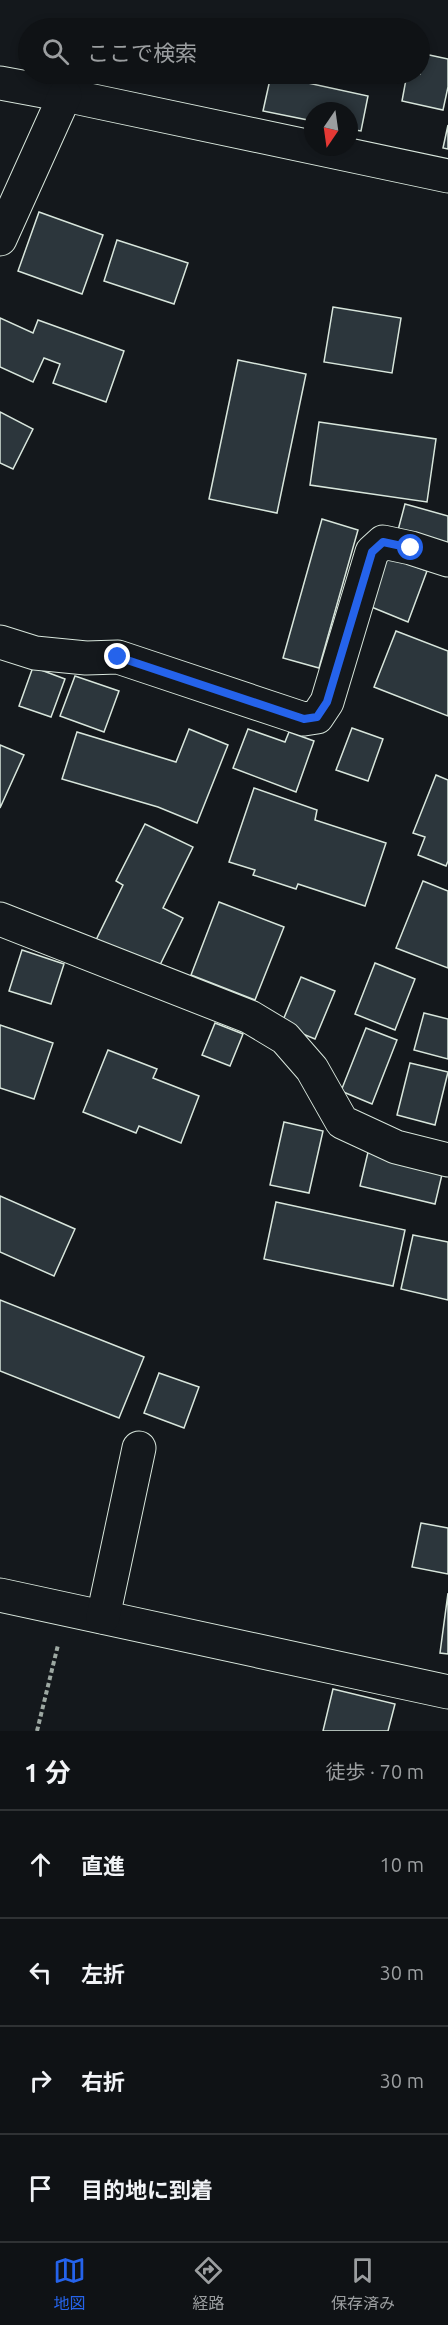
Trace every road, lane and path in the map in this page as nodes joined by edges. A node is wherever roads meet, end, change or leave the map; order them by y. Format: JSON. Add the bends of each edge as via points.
{"nodes":[{"id":1,"x":0,"y":83,"type":"edge"},
{"id":2,"x":65,"y":95,"type":"junction"},
{"id":3,"x":448,"y":176,"type":"edge"},
{"id":4,"x":0,"y":239,"type":"edge"},
{"id":5,"x":448,"y":560,"type":"edge"},
{"id":6,"x":0,"y":642,"type":"edge"},
{"id":7,"x":0,"y":919,"type":"edge"},
{"id":8,"x":448,"y":1160,"type":"edge"},
{"id":9,"x":139,"y":1448,"type":"dead end"},
{"id":10,"x":0,"y":1595,"type":"edge"},
{"id":11,"x":66,"y":1609,"type":"junction"},
{"id":12,"x":103,"y":1617,"type":"junction"},
{"id":13,"x":448,"y":1692,"type":"edge"},
{"id":14,"x":37,"y":1731,"type":"edge"}],
"edges":[{"from":1,"to":2,"type":"street"},
{"from":2,"to":3,"type":"street"},
{"from":2,"to":4,"type":"street"},
{"from":5,"to":6,"type":"street","via":[[383,542],[372,552],[327,702],[317,717],[304,719],[118,657],[35,653]]},
{"from":7,"to":8,"type":"street","via":[[250,1017],[285,1038],[312,1069],[342,1122],[396,1147]]},
{"from":9,"to":12,"type":"street"},
{"from":10,"to":11,"type":"street"},
{"from":11,"to":12,"type":"street"},
{"from":11,"to":14,"type":"path"},
{"from":12,"to":13,"type":"street"}]}
